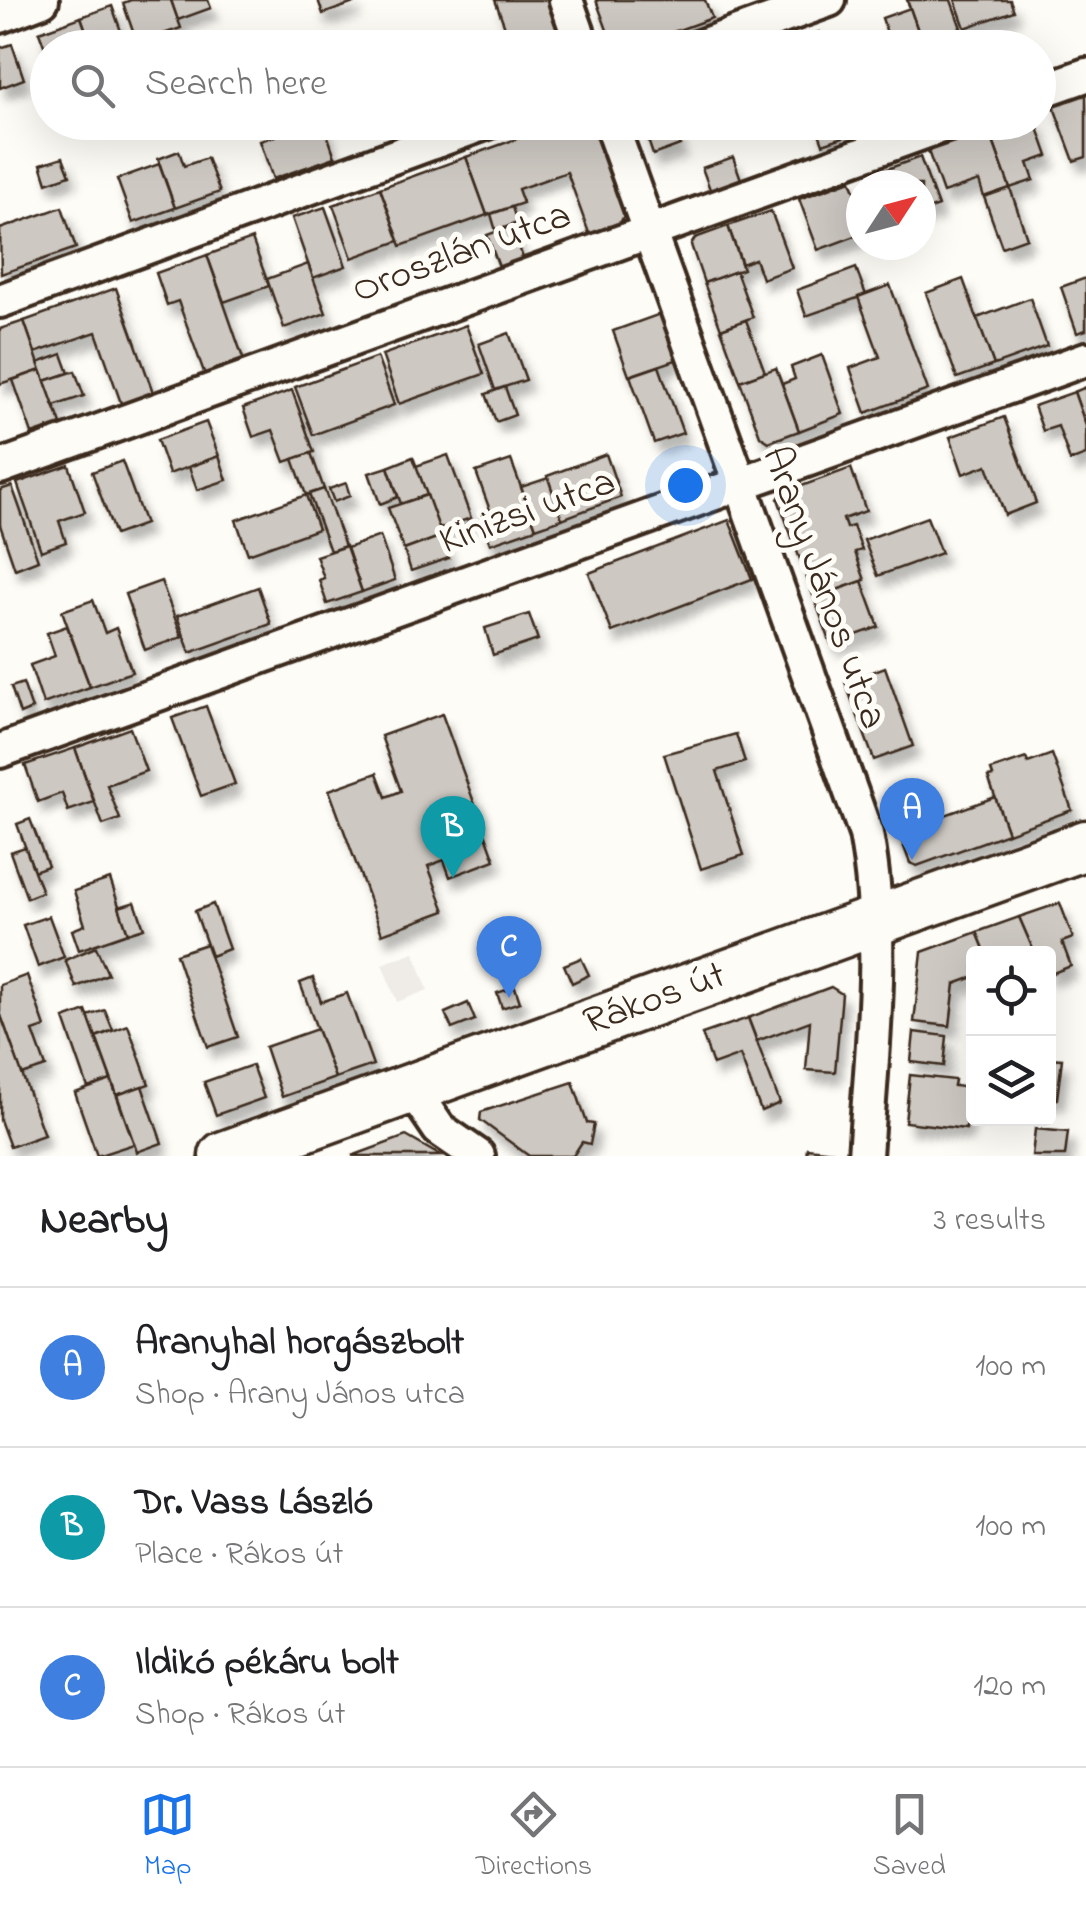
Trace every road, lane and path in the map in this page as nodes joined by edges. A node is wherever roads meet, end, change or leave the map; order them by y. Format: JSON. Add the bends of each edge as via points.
{"nodes":[{"id":1,"x":42,"y":0,"type":"edge"},
{"id":2,"x":566,"y":0,"type":"edge"},
{"id":3,"x":829,"y":0,"type":"edge"},
{"id":4,"x":0,"y":16,"type":"edge"},
{"id":5,"x":577,"y":30,"type":"edge"},
{"id":6,"x":746,"y":30,"type":"edge"},
{"id":7,"x":1086,"y":75,"type":"edge"},
{"id":8,"x":1056,"y":86,"type":"edge"},
{"id":9,"x":439,"y":140,"type":"edge"},
{"id":10,"x":616,"y":140,"type":"edge"},
{"id":11,"x":902,"y":140,"type":"edge"},
{"id":12,"x":649,"y":232,"type":"junction"},
{"id":13,"x":0,"y":300,"type":"edge"},
{"id":14,"x":1086,"y":360,"type":"edge"},
{"id":15,"x":0,"y":467,"type":"edge"},
{"id":16,"x":740,"y":482,"type":"junction"},
{"id":17,"x":0,"y":751,"type":"edge"},
{"id":18,"x":1086,"y":845,"type":"edge"},
{"id":19,"x":877,"y":918,"type":"junction"},
{"id":20,"x":412,"y":1088,"type":"junction"},
{"id":21,"x":224,"y":1156,"type":"edge"},
{"id":22,"x":478,"y":1156,"type":"edge"},
{"id":23,"x":865,"y":1156,"type":"edge"}],
"edges":[{"from":1,"to":4,"type":"street"},
{"from":2,"to":5,"type":"street"},
{"from":3,"to":6,"type":"street"},
{"from":7,"to":8,"type":"street"},
{"from":9,"to":13,"type":"street"},
{"from":10,"to":12,"type":"street","name":"Arany János utca"},
{"from":11,"to":12,"type":"street","name":"Oroszlán utca"},
{"from":12,"to":15,"type":"street","name":"Oroszlán utca"},
{"from":12,"to":16,"type":"street","name":"Arany János utca"},
{"from":14,"to":16,"type":"street","name":"Kinizsi utca"},
{"from":16,"to":17,"type":"street","name":"Kinizsi utca"},
{"from":16,"to":19,"type":"street","name":"Arany János utca","via":[[866,834]]},
{"from":18,"to":19,"type":"street","name":"Rákos út"},
{"from":19,"to":20,"type":"street","name":"Rákos út"},
{"from":19,"to":23,"type":"street","name":"Arany János utca"},
{"from":20,"to":21,"type":"street","name":"Rákos út"},
{"from":20,"to":22,"type":"street","via":[[439,1129]]}]}
